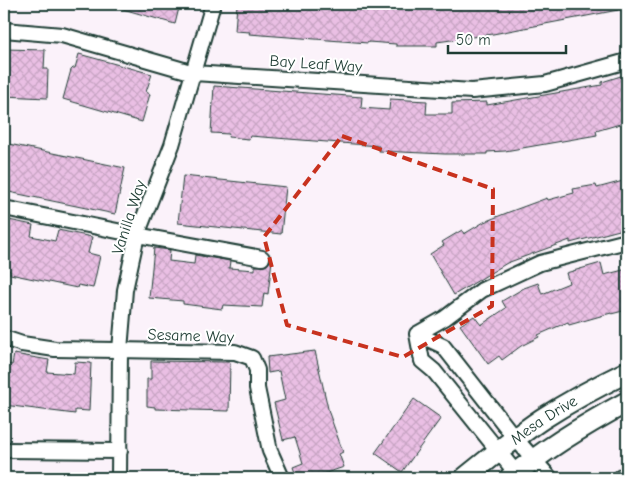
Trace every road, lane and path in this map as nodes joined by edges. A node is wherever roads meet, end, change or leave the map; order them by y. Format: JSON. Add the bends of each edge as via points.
{"nodes":[{"id":1,"x":213,"y":4,"type":"edge"},
{"id":2,"x":4,"y":30,"type":"edge"},
{"id":3,"x":627,"y":61,"type":"edge"},
{"id":4,"x":194,"y":73,"type":"junction"},
{"id":5,"x":4,"y":208,"type":"edge"},
{"id":6,"x":137,"y":235,"type":"junction"},
{"id":7,"x":627,"y":241,"type":"edge"},
{"id":8,"x":262,"y":258,"type":"dead end"},
{"id":9,"x":417,"y":334,"type":"junction"},
{"id":10,"x":4,"y":338,"type":"edge"},
{"id":11,"x":120,"y":350,"type":"junction"},
{"id":12,"x":627,"y":372,"type":"edge"},
{"id":13,"x":627,"y":402,"type":"edge"},
{"id":14,"x":516,"y":438,"type":"junction"},
{"id":15,"x":4,"y":450,"type":"edge"},
{"id":16,"x":120,"y":451,"type":"junction"},
{"id":17,"x":498,"y":452,"type":"junction"},
{"id":18,"x":534,"y":458,"type":"junction"},
{"id":19,"x":627,"y":473,"type":"edge"},
{"id":20,"x":515,"y":477,"type":"edge"},
{"id":21,"x":119,"y":478,"type":"edge"},
{"id":22,"x":282,"y":478,"type":"edge"},
{"id":23,"x":465,"y":478,"type":"edge"},
{"id":24,"x":550,"y":478,"type":"edge"},
{"id":25,"x":620,"y":478,"type":"edge"}],
"edges":[{"from":1,"to":4,"type":"street","name":"Vanilla Way"},
{"from":2,"to":4,"type":"street","name":"Bay Leaf Way","via":[[62,35]]},
{"from":3,"to":4,"type":"street","name":"Bay Leaf Way","via":[[545,84],[472,91]]},
{"from":4,"to":6,"type":"street","name":"Vanilla Way","via":[[172,145]]},
{"from":5,"to":6,"type":"street"},
{"from":6,"to":8,"type":"street"},
{"from":6,"to":11,"type":"street","name":"Vanilla Way","via":[[125,290]]},
{"from":7,"to":9,"type":"street","via":[[540,263],[482,290]]},
{"from":9,"to":14,"type":"street","via":[[443,346]]},
{"from":9,"to":17,"type":"street","via":[[422,362],[434,371]]},
{"from":10,"to":11,"type":"street","name":"Sesame Way","via":[[55,349]]},
{"from":11,"to":16,"type":"street","name":"Vanilla Way"},
{"from":11,"to":22,"type":"street","name":"Sesame Way","via":[[235,352],[252,358],[257,370],[257,388],[270,451]]},
{"from":12,"to":14,"type":"main road","name":"Mesa Drive","via":[[582,395]]},
{"from":13,"to":18,"type":"main road","name":"Mesa Drive","via":[[588,422]]},
{"from":14,"to":17,"type":"main road","name":"Mesa Drive"},
{"from":14,"to":18,"type":"street"},
{"from":15,"to":16,"type":"street"},
{"from":16,"to":21,"type":"street","name":"Vanilla Way"},
{"from":17,"to":20,"type":"street"},
{"from":17,"to":23,"type":"main road","name":"Mesa Drive"},
{"from":18,"to":20,"type":"main road","name":"Mesa Drive"},
{"from":18,"to":24,"type":"street"},
{"from":19,"to":25,"type":"street"}]}
